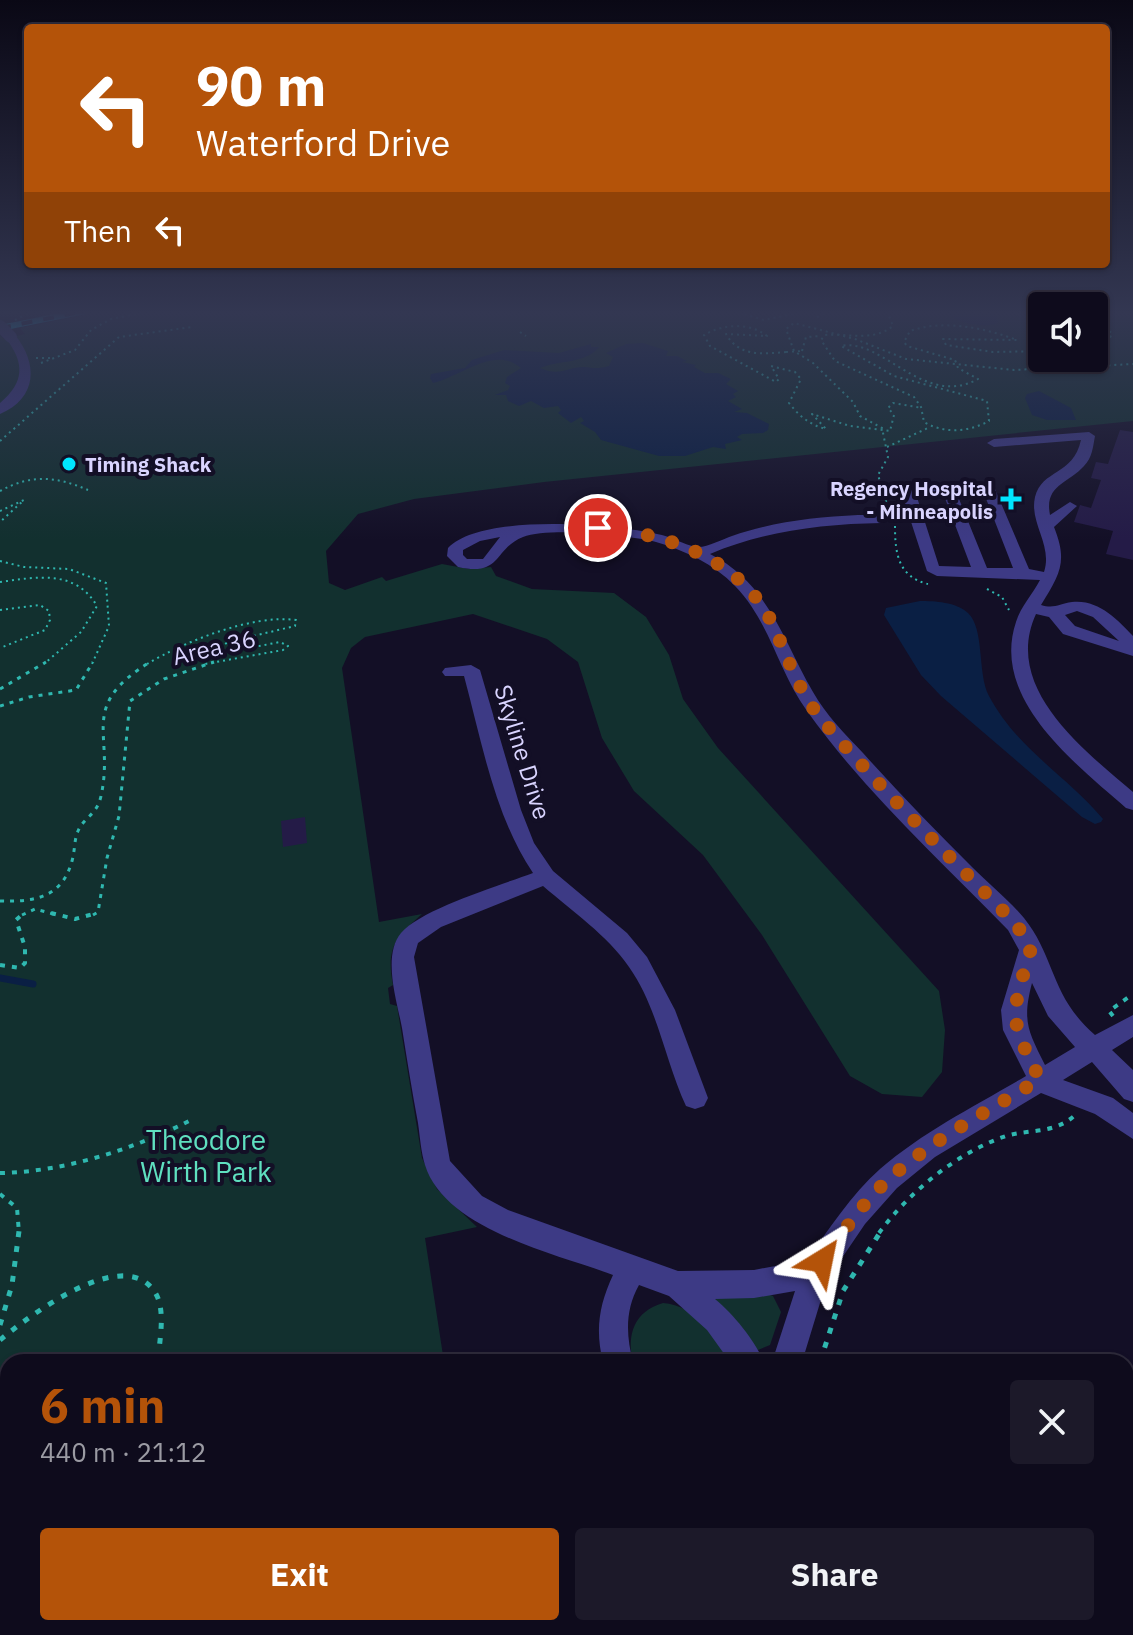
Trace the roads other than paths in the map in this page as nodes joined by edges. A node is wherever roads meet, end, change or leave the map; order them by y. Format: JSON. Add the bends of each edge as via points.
{"nodes":[{"id":1,"x":20,"y":387,"type":"edge"},
{"id":2,"x":0,"y":410,"type":"edge"},
{"id":3,"x":994,"y":443,"type":"dead end"},
{"id":4,"x":1060,"y":478,"type":"junction"},
{"id":5,"x":948,"y":488,"type":"junction"},
{"id":6,"x":886,"y":517,"type":"road end"},
{"id":7,"x":1047,"y":525,"type":"junction"},
{"id":8,"x":523,"y":531,"type":"dead end"},
{"id":9,"x":699,"y":553,"type":"junction"},
{"id":10,"x":981,"y":572,"type":"junction"},
{"id":11,"x":1023,"y":573,"type":"junction"},
{"id":12,"x":1039,"y":592,"type":"junction"},
{"id":13,"x":1055,"y":614,"type":"junction"},
{"id":14,"x":1133,"y":649,"type":"edge"},
{"id":15,"x":451,"y":672,"type":"dead end"},
{"id":16,"x":1133,"y":803,"type":"edge"},
{"id":17,"x":546,"y":876,"type":"junction"},
{"id":18,"x":1031,"y":948,"type":"junction"},
{"id":19,"x":1133,"y":1025,"type":"edge"},
{"id":20,"x":1095,"y":1049,"type":"junction"},
{"id":21,"x":1040,"y":1079,"type":"junction"},
{"id":22,"x":1133,"y":1091,"type":"edge"},
{"id":23,"x":695,"y":1098,"type":"dead end"},
{"id":24,"x":1133,"y":1128,"type":"edge"},
{"id":25,"x":632,"y":1270,"type":"junction"},
{"id":26,"x":815,"y":1273,"type":"junction"},
{"id":27,"x":678,"y":1285,"type":"junction"},
{"id":28,"x":617,"y":1354,"type":"edge"},
{"id":29,"x":743,"y":1354,"type":"edge"},
{"id":30,"x":790,"y":1354,"type":"edge"}],
"edges":[{"from":1,"to":2,"type":"street","bridge":true},
{"from":3,"to":4,"type":"street","via":[[1089,436],[1082,461]]},
{"from":4,"to":7,"type":"street","via":[[1046,487],[1041,501],[1040,514]]},
{"from":4,"to":7,"type":"street","via":[[1069,488],[1071,503]]},
{"from":5,"to":10,"type":"street"},
{"from":5,"to":10,"type":"street","via":[[908,491],[932,568]]},
{"from":5,"to":11,"type":"street","via":[[990,492]]},
{"from":6,"to":9,"type":"street","via":[[769,530]]},
{"from":7,"to":12,"type":"street","via":[[1054,567]]},
{"from":8,"to":9,"type":"street","via":[[616,529]]},
{"from":9,"to":18,"type":"street","via":[[759,601],[819,717],[1016,924]]},
{"from":10,"to":11,"type":"street"},
{"from":11,"to":12,"type":"street"},
{"from":12,"to":13,"type":"street"},
{"from":12,"to":16,"type":"street","via":[[1023,625],[1020,655],[1035,699],[1067,742]]},
{"from":13,"to":14,"type":"street","via":[[1069,630]]},
{"from":13,"to":14,"type":"street","via":[[1068,607],[1088,608],[1108,619]]},
{"from":15,"to":17,"type":"street","name":"Skyline Drive","via":[[471,670],[517,830]]},
{"from":17,"to":23,"type":"street","name":"Skyline Drive","via":[[595,916],[639,963],[663,1010]]},
{"from":17,"to":25,"type":"street","via":[[433,921],[405,945],[408,996],[435,1153],[452,1185],[472,1205]]},
{"from":18,"to":20,"type":"street","via":[[1055,1008]]},
{"from":18,"to":21,"type":"street","via":[[1013,1010],[1015,1030]]},
{"from":19,"to":20,"type":"street"},
{"from":20,"to":21,"type":"street"},
{"from":20,"to":22,"type":"street"},
{"from":21,"to":24,"type":"street","via":[[1104,1106]]},
{"from":21,"to":26,"type":"street","via":[[926,1149],[888,1179]]},
{"from":25,"to":27,"type":"street"},
{"from":25,"to":28,"type":"street","via":[[616,1296],[612,1326]]},
{"from":26,"to":27,"type":"street","via":[[754,1284]]},
{"from":26,"to":30,"type":"street"},
{"from":27,"to":29,"type":"street","via":[[717,1320]]}]}
